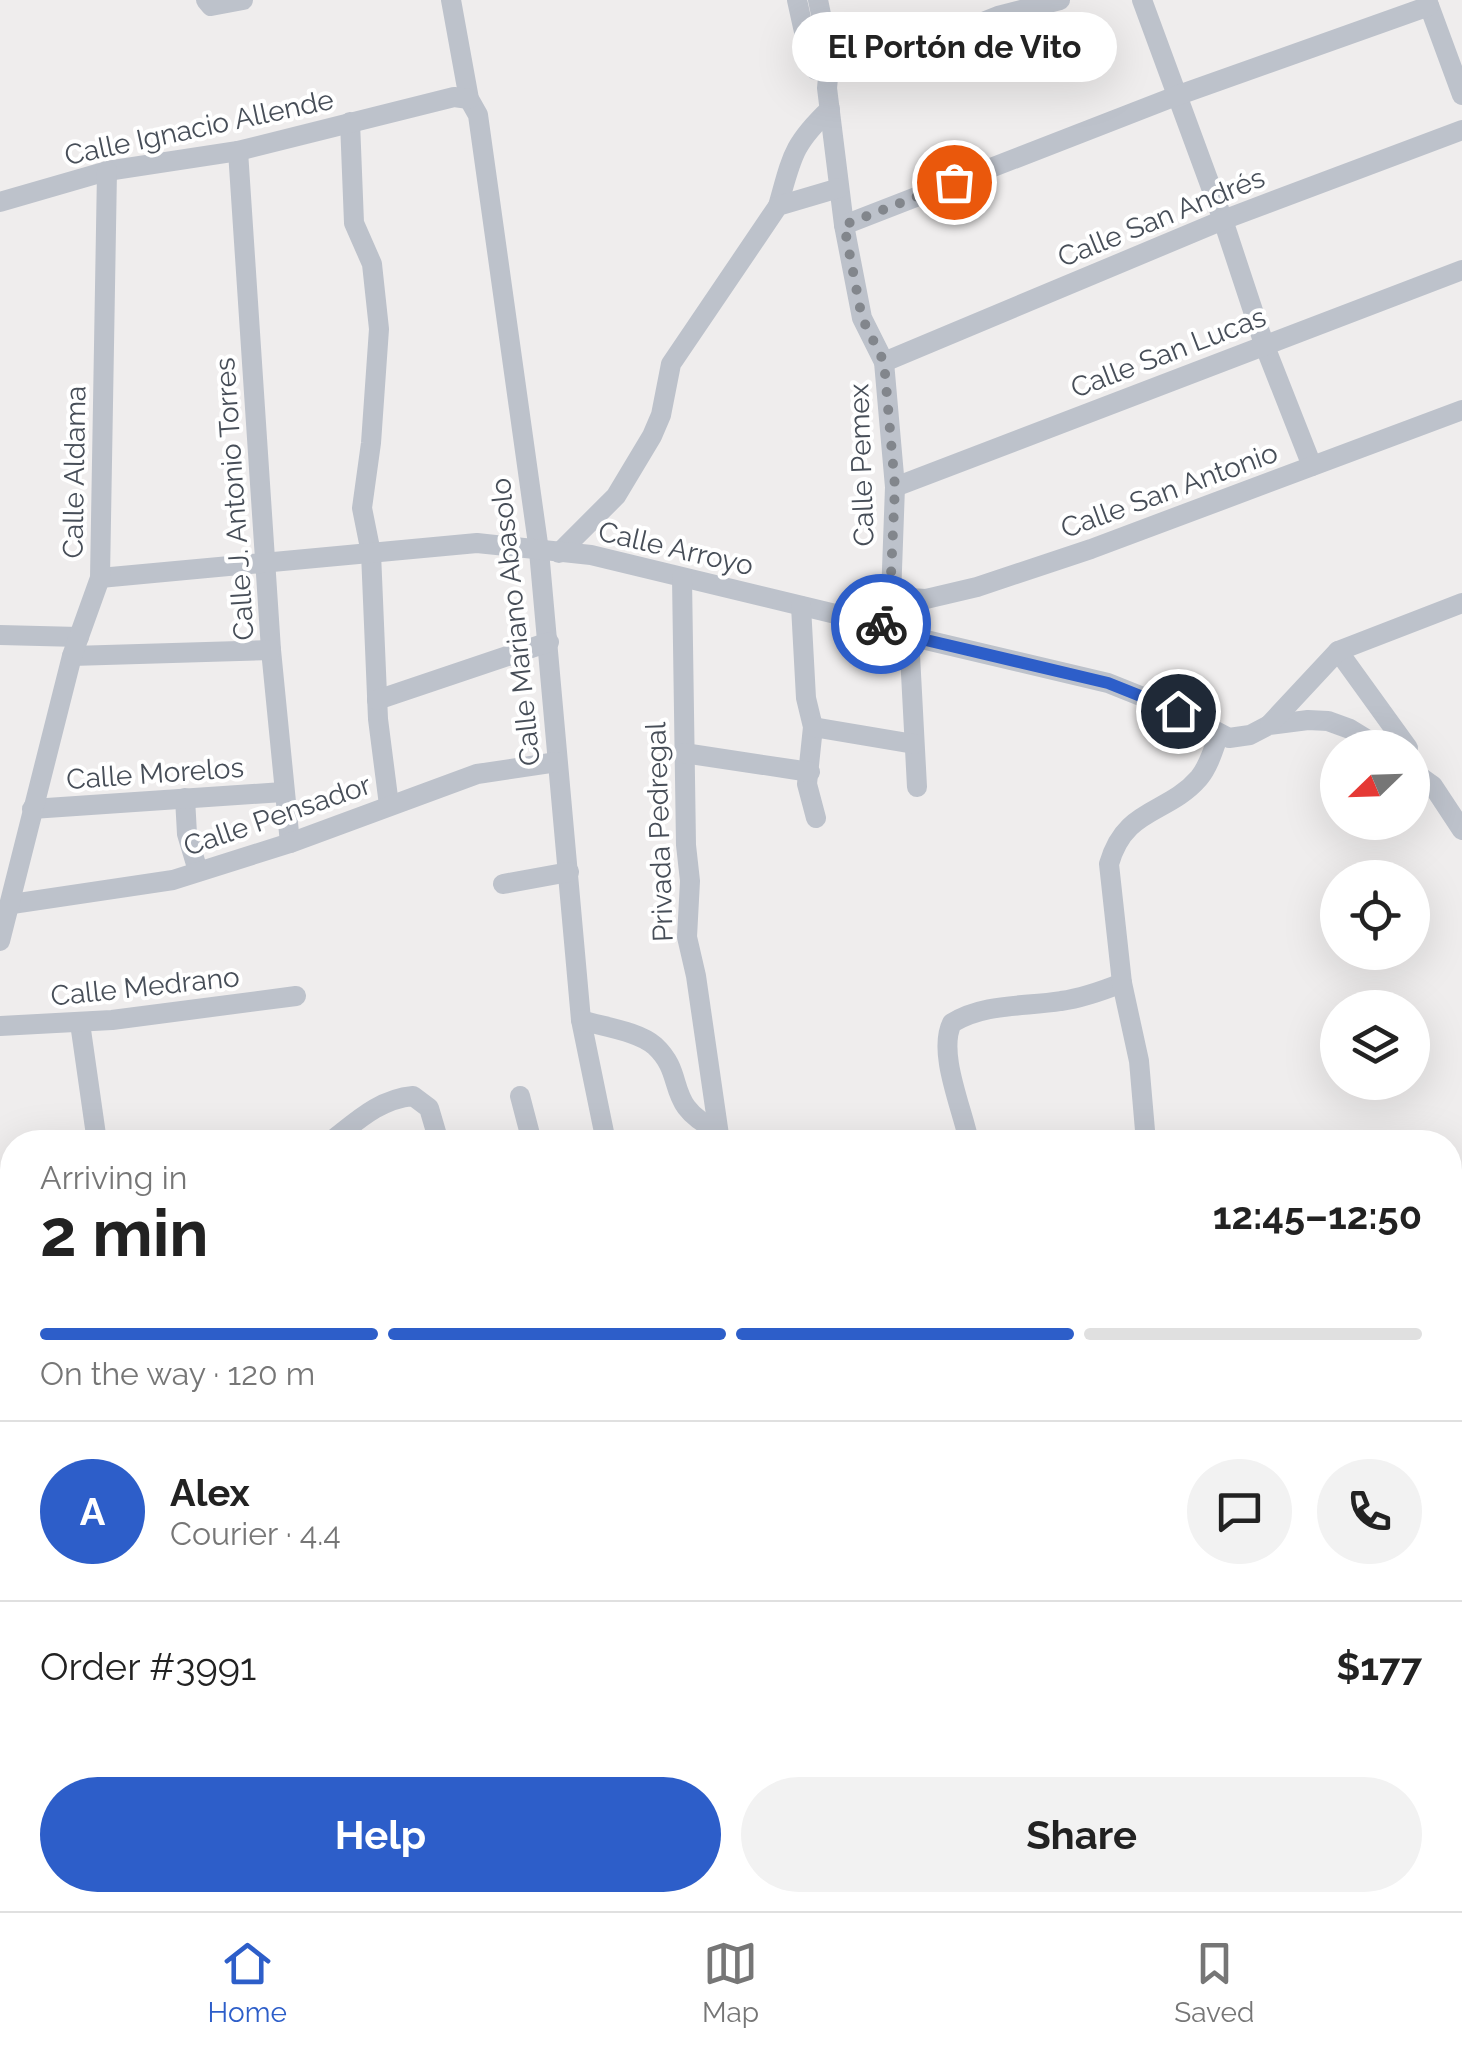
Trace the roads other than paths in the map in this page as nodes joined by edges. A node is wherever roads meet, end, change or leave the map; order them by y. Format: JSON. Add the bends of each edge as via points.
{"nodes":[{"id":1,"x":206,"y":0,"type":"edge"},
{"id":2,"x":243,"y":0,"type":"edge"},
{"id":3,"x":451,"y":0,"type":"edge"},
{"id":4,"x":797,"y":0,"type":"edge"},
{"id":5,"x":818,"y":0,"type":"edge"},
{"id":6,"x":1142,"y":0,"type":"edge"},
{"id":7,"x":1043,"y":2,"type":"edge"},
{"id":8,"x":1428,"y":3,"type":"edge"},
{"id":9,"x":1003,"y":8,"type":"edge"},
{"id":10,"x":820,"y":58,"type":"junction"},
{"id":11,"x":1462,"y":95,"type":"edge"},
{"id":12,"x":1176,"y":96,"type":"junction"},
{"id":13,"x":469,"y":98,"type":"junction"},
{"id":14,"x":828,"y":98,"type":"junction"},
{"id":15,"x":350,"y":122,"type":"junction"},
{"id":16,"x":1462,"y":130,"type":"edge"},
{"id":17,"x":238,"y":152,"type":"junction"},
{"id":18,"x":107,"y":171,"type":"junction"},
{"id":19,"x":839,"y":188,"type":"junction"},
{"id":20,"x":0,"y":202,"type":"edge"},
{"id":21,"x":778,"y":206,"type":"junction"},
{"id":22,"x":1223,"y":220,"type":"junction"},
{"id":23,"x":844,"y":225,"type":"junction"},
{"id":24,"x":1462,"y":270,"type":"edge"},
{"id":25,"x":1264,"y":344,"type":"junction"},
{"id":26,"x":884,"y":362,"type":"junction"},
{"id":27,"x":1462,"y":410,"type":"edge"},
{"id":28,"x":1312,"y":466,"type":"junction"},
{"id":29,"x":895,"y":487,"type":"junction"},
{"id":30,"x":549,"y":552,"type":"junction"},
{"id":31,"x":370,"y":553,"type":"junction"},
{"id":32,"x":268,"y":560,"type":"junction"},
{"id":33,"x":100,"y":578,"type":"junction"},
{"id":34,"x":682,"y":578,"type":"junction"},
{"id":35,"x":890,"y":597,"type":"junction"},
{"id":36,"x":802,"y":606,"type":"junction"},
{"id":37,"x":1458,"y":611,"type":"edge"},
{"id":38,"x":881,"y":625,"type":"junction"},
{"id":39,"x":0,"y":635,"type":"edge"},
{"id":40,"x":909,"y":636,"type":"junction"},
{"id":41,"x":549,"y":642,"type":"junction"},
{"id":42,"x":76,"y":647,"type":"junction"},
{"id":43,"x":271,"y":650,"type":"junction"},
{"id":44,"x":1338,"y":651,"type":"junction"},
{"id":45,"x":377,"y":700,"type":"junction"},
{"id":46,"x":1269,"y":725,"type":"junction"},
{"id":47,"x":814,"y":728,"type":"junction"},
{"id":48,"x":1352,"y":730,"type":"edge"},
{"id":49,"x":1395,"y":730,"type":"edge"},
{"id":50,"x":1219,"y":734,"type":"junction"},
{"id":51,"x":914,"y":744,"type":"junction"},
{"id":52,"x":684,"y":753,"type":"junction"},
{"id":53,"x":557,"y":762,"type":"junction"},
{"id":54,"x":810,"y":772,"type":"junction"},
{"id":55,"x":1430,"y":783,"type":"edge"},
{"id":56,"x":1432,"y":786,"type":"joint"},
{"id":57,"x":916,"y":787,"type":"dead end"},
{"id":58,"x":283,"y":792,"type":"junction"},
{"id":59,"x":184,"y":798,"type":"junction"},
{"id":60,"x":389,"y":805,"type":"junction"},
{"id":61,"x":32,"y":809,"type":"junction"},
{"id":62,"x":816,"y":818,"type":"dead end"},
{"id":63,"x":1462,"y":830,"type":"edge"},
{"id":64,"x":290,"y":843,"type":"junction"},
{"id":65,"x":198,"y":871,"type":"junction"},
{"id":66,"x":569,"y":872,"type":"junction"},
{"id":67,"x":503,"y":884,"type":"dead end"},
{"id":68,"x":12,"y":904,"type":"junction"},
{"id":69,"x":0,"y":941,"type":"edge"},
{"id":70,"x":1122,"y":982,"type":"junction"},
{"id":71,"x":296,"y":996,"type":"dead end"},
{"id":72,"x":581,"y":1020,"type":"junction"},
{"id":73,"x":80,"y":1023,"type":"junction"},
{"id":74,"x":0,"y":1026,"type":"edge"},
{"id":75,"x":520,"y":1096,"type":"dead end"},
{"id":76,"x":95,"y":1130,"type":"edge"},
{"id":77,"x":345,"y":1130,"type":"edge"},
{"id":78,"x":435,"y":1130,"type":"edge"},
{"id":79,"x":529,"y":1130,"type":"edge"},
{"id":80,"x":604,"y":1130,"type":"edge"},
{"id":81,"x":710,"y":1130,"type":"edge"},
{"id":82,"x":718,"y":1130,"type":"edge"},
{"id":83,"x":967,"y":1130,"type":"edge"},
{"id":84,"x":1145,"y":1130,"type":"edge"}],
"edges":[{"from":1,"to":2,"type":"street","via":[[217,6]]},
{"from":3,"to":13,"type":"street","name":"Calle Mariano Abasolo"},
{"from":4,"to":10,"type":"street"},
{"from":5,"to":10,"type":"street"},
{"from":6,"to":12,"type":"street"},
{"from":7,"to":9,"type":"street"},
{"from":8,"to":11,"type":"street"},
{"from":8,"to":12,"type":"street"},
{"from":9,"to":10,"type":"street","via":[[920,47]]},
{"from":10,"to":14,"type":"street"},
{"from":12,"to":22,"type":"street"},
{"from":12,"to":23,"type":"street"},
{"from":13,"to":15,"type":"street","name":"Calle Ignacio Allende"},
{"from":13,"to":30,"type":"street","name":"Calle Mariano Abasolo","via":[[478,114]]},
{"from":14,"to":19,"type":"street"},
{"from":14,"to":21,"type":"street","via":[[795,148]]},
{"from":15,"to":17,"type":"street","name":"Calle Ignacio Allende"},
{"from":15,"to":31,"type":"street","via":[[354,223],[372,264],[379,329],[363,494]]},
{"from":16,"to":22,"type":"street","name":"Calle San Andrés"},
{"from":17,"to":18,"type":"street","name":"Calle Ignacio Allende"},
{"from":17,"to":32,"type":"street","name":"Calle J. Antonio Torres"},
{"from":18,"to":20,"type":"street","name":"Calle Ignacio Allende"},
{"from":18,"to":33,"type":"street","name":"Calle Aldama"},
{"from":19,"to":21,"type":"street"},
{"from":19,"to":23,"type":"street"},
{"from":21,"to":30,"type":"street","via":[[671,364],[660,414],[616,496]]},
{"from":22,"to":25,"type":"street"},
{"from":22,"to":26,"type":"street","name":"Calle San Andrés"},
{"from":23,"to":26,"type":"street","via":[[862,318]]},
{"from":24,"to":25,"type":"street","name":"Calle San Lucas"},
{"from":25,"to":28,"type":"street"},
{"from":25,"to":29,"type":"street","name":"Calle San Lucas"},
{"from":26,"to":29,"type":"street","name":"Calle Pemex"},
{"from":27,"to":28,"type":"street","name":"Calle San Antonio"},
{"from":28,"to":35,"type":"street","name":"Calle San Antonio","via":[[977,587],[926,598]]},
{"from":29,"to":35,"type":"street","name":"Calle Pemex"},
{"from":30,"to":31,"type":"street","name":"Calle Arroyo","via":[[477,543]]},
{"from":30,"to":34,"type":"street","name":"Calle Arroyo","via":[[608,558]]},
{"from":30,"to":41,"type":"street","name":"Calle Mariano Abasolo"},
{"from":31,"to":32,"type":"street","name":"Calle Arroyo"},
{"from":31,"to":45,"type":"street"},
{"from":32,"to":33,"type":"street","name":"Calle Arroyo"},
{"from":32,"to":43,"type":"street","name":"Calle J. Antonio Torres"},
{"from":33,"to":42,"type":"street","name":"Calle Aldama"},
{"from":34,"to":36,"type":"street","name":"Calle Arroyo"},
{"from":34,"to":52,"type":"street","name":"Privada Pedregal"},
{"from":35,"to":38,"type":"street","name":"Calle Pemex"},
{"from":36,"to":38,"type":"street","name":"Calle Arroyo"},
{"from":36,"to":47,"type":"street","via":[[806,698]]},
{"from":37,"to":44,"type":"street"},
{"from":38,"to":40,"type":"street","name":"Calle Arroyo"},
{"from":39,"to":42,"type":"street"},
{"from":40,"to":50,"type":"street","name":"Calle Arroyo","via":[[1108,683]]},
{"from":40,"to":51,"type":"street"},
{"from":41,"to":45,"type":"street"},
{"from":41,"to":53,"type":"street","name":"Calle Mariano Abasolo"},
{"from":42,"to":43,"type":"street"},
{"from":42,"to":61,"type":"street","name":"Calle Aldama"},
{"from":43,"to":58,"type":"street","name":"Calle J. Antonio Torres"},
{"from":44,"to":46,"type":"street"},
{"from":44,"to":49,"type":"street"},
{"from":45,"to":60,"type":"street"},
{"from":46,"to":48,"type":"street","via":[[1328,721]]},
{"from":46,"to":50,"type":"street","via":[[1238,738]]},
{"from":47,"to":51,"type":"street"},
{"from":47,"to":54,"type":"street"},
{"from":50,"to":70,"type":"street","via":[[1200,776],[1136,818],[1114,845],[1109,882]]},
{"from":51,"to":57,"type":"street"},
{"from":52,"to":54,"type":"street"},
{"from":52,"to":82,"type":"street","name":"Privada Pedregal","via":[[687,937]]},
{"from":53,"to":60,"type":"street","name":"Calle Pensador","via":[[478,774]]},
{"from":53,"to":66,"type":"street","name":"Calle Mariano Abasolo"},
{"from":54,"to":62,"type":"street"},
{"from":55,"to":56,"type":"street"},
{"from":56,"to":63,"type":"street"},
{"from":58,"to":59,"type":"street","name":"Calle Morelos"},
{"from":58,"to":64,"type":"street","name":"Calle J. Antonio Torres"},
{"from":59,"to":61,"type":"street","name":"Calle Morelos"},
{"from":59,"to":65,"type":"street"},
{"from":60,"to":64,"type":"street","name":"Calle Pensador"},
{"from":61,"to":68,"type":"street","name":"Calle Aldama"},
{"from":64,"to":65,"type":"street","name":"Calle Pensador"},
{"from":65,"to":68,"type":"street","name":"Calle Pensador","via":[[152,885]]},
{"from":66,"to":67,"type":"street"},
{"from":66,"to":72,"type":"street","name":"Calle Mariano Abasolo"},
{"from":68,"to":69,"type":"street","name":"Calle Aldama"},
{"from":70,"to":83,"type":"street","via":[[1062,1001],[984,1009],[952,1023],[948,1057]]},
{"from":70,"to":84,"type":"street"},
{"from":71,"to":73,"type":"street","name":"Calle Medrano"},
{"from":72,"to":80,"type":"street","name":"Calle Mariano Abasolo"},
{"from":72,"to":81,"type":"street","via":[[658,1049],[682,1104]]},
{"from":73,"to":74,"type":"street","name":"Calle Medrano"},
{"from":73,"to":76,"type":"street"},
{"from":75,"to":79,"type":"street"},
{"from":77,"to":78,"type":"street","via":[[386,1102],[413,1096],[429,1108]]}]}
